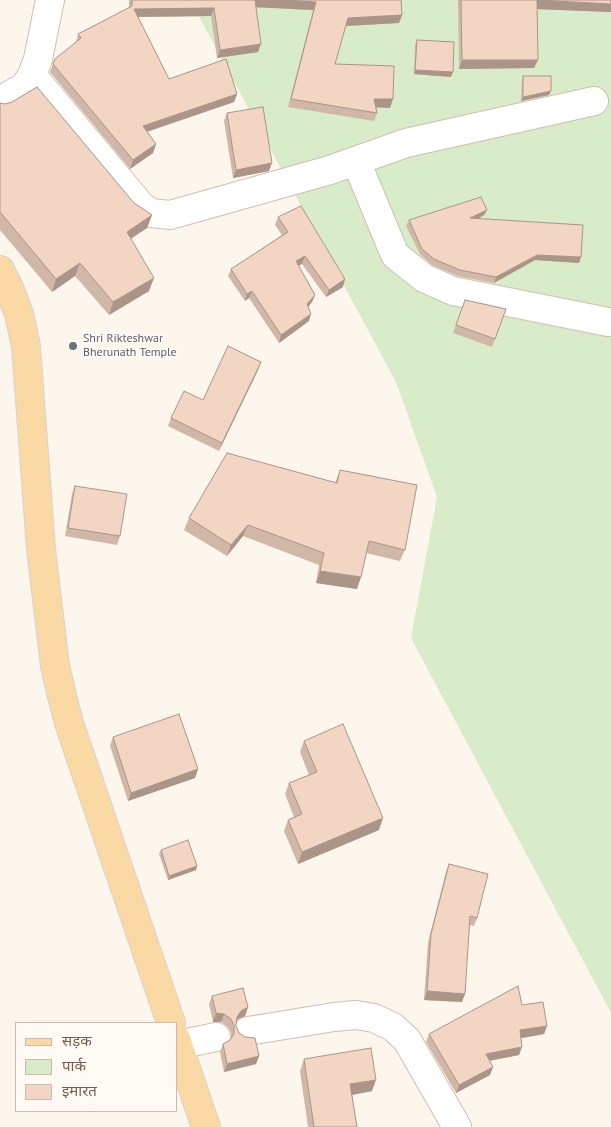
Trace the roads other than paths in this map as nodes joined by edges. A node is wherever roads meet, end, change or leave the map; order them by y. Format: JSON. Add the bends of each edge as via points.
{"nodes":[{"id":1,"x":50,"y":0,"type":"edge"},
{"id":2,"x":32,"y":75,"type":"junction"},
{"id":3,"x":0,"y":101,"type":"edge"},
{"id":4,"x":594,"y":101,"type":"dead end"},
{"id":5,"x":356,"y":161,"type":"junction"},
{"id":6,"x":0,"y":270,"type":"edge"},
{"id":7,"x":608,"y":322,"type":"dead end"},
{"id":8,"x":170,"y":1022,"type":"edge"},
{"id":9,"x":248,"y":1031,"type":"dead end"},
{"id":10,"x":178,"y":1036,"type":"edge"},
{"id":11,"x":216,"y":1037,"type":"dead end"},
{"id":12,"x":178,"y":1045,"type":"edge"},
{"id":13,"x":206,"y":1127,"type":"edge"},
{"id":14,"x":457,"y":1127,"type":"edge"}],
"edges":[{"from":1,"to":2,"type":"street"},
{"from":2,"to":3,"type":"street","via":[[24,86]]},
{"from":2,"to":5,"type":"street","via":[[140,206],[151,213],[170,215]]},
{"from":4,"to":5,"type":"street","via":[[406,143]]},
{"from":5,"to":7,"type":"street","via":[[395,255],[424,278],[453,291]]},
{"from":6,"to":8,"type":"main road","via":[[19,314],[26,346],[41,549],[60,689]]},
{"from":9,"to":14,"type":"street","via":[[356,1015],[374,1018],[394,1027],[407,1040]]},
{"from":10,"to":11,"type":"street"},
{"from":12,"to":13,"type":"main road"}]}
